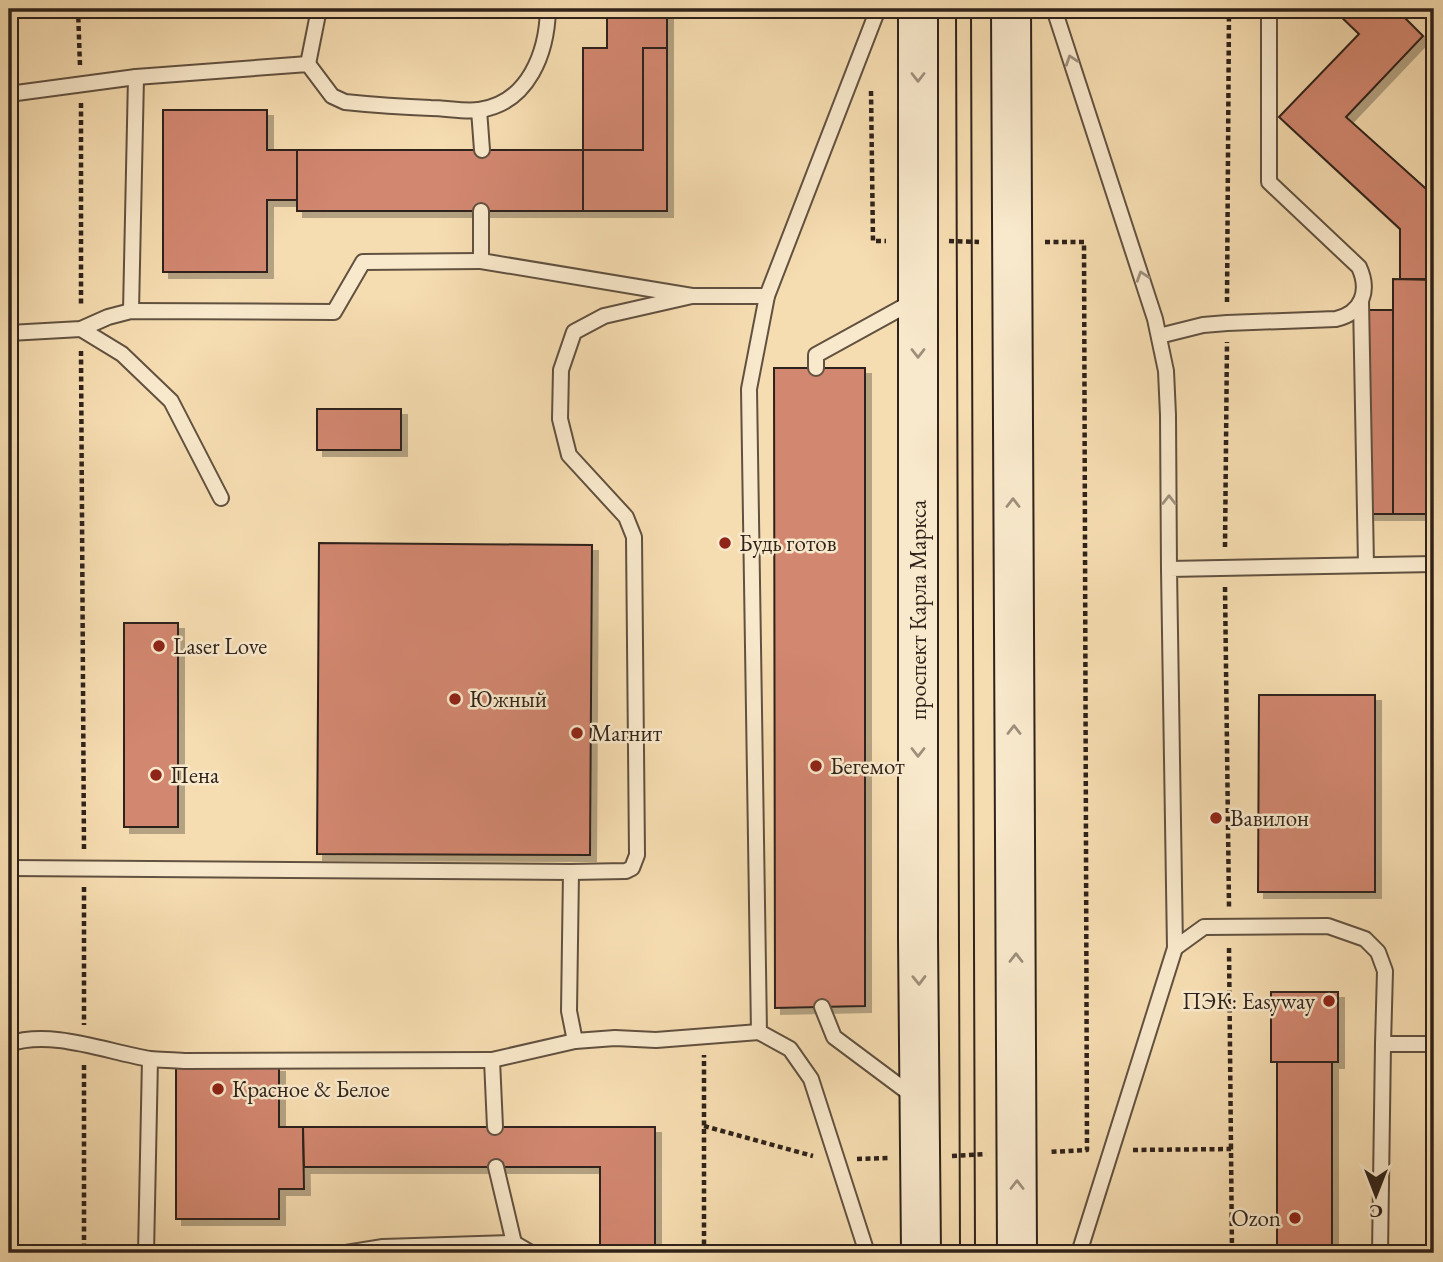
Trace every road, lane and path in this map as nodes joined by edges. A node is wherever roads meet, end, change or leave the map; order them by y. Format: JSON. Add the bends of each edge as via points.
{"nodes":[{"id":1,"x":78,"y":9,"type":"edge"},
{"id":2,"x":319,"y":9,"type":"edge"},
{"id":3,"x":548,"y":9,"type":"edge"},
{"id":4,"x":878,"y":9,"type":"edge"},
{"id":5,"x":918,"y":9,"type":"edge"},
{"id":6,"x":1011,"y":9,"type":"edge"},
{"id":7,"x":1054,"y":9,"type":"edge"},
{"id":8,"x":1269,"y":9,"type":"edge"},
{"id":9,"x":864,"y":44,"type":"junction"},
{"id":10,"x":308,"y":64,"type":"junction"},
{"id":11,"x":136,"y":77,"type":"junction"},
{"id":12,"x":81,"y":83,"type":"junction"},
{"id":13,"x":9,"y":94,"type":"edge"},
{"id":14,"x":479,"y":110,"type":"junction"},
{"id":15,"x":482,"y":150,"type":"dead end"},
{"id":16,"x":481,"y":211,"type":"dead end"},
{"id":17,"x":873,"y":241,"type":"dead end"},
{"id":18,"x":944,"y":242,"type":"dead end"},
{"id":19,"x":987,"y":242,"type":"dead end"},
{"id":20,"x":1040,"y":242,"type":"dead end"},
{"id":21,"x":481,"y":261,"type":"junction"},
{"id":22,"x":692,"y":296,"type":"junction"},
{"id":23,"x":767,"y":296,"type":"junction"},
{"id":24,"x":918,"y":299,"type":"junction"},
{"id":25,"x":1361,"y":302,"type":"junction"},
{"id":26,"x":131,"y":311,"type":"junction"},
{"id":27,"x":81,"y":329,"type":"junction"},
{"id":28,"x":9,"y":333,"type":"edge"},
{"id":29,"x":1159,"y":337,"type":"junction"},
{"id":30,"x":816,"y":368,"type":"dead end"},
{"id":31,"x":221,"y":498,"type":"dead end"},
{"id":32,"x":1434,"y":564,"type":"edge"},
{"id":33,"x":1366,"y":565,"type":"junction"},
{"id":34,"x":1169,"y":569,"type":"junction"},
{"id":35,"x":9,"y":868,"type":"edge"},
{"id":36,"x":84,"y":869,"type":"junction"},
{"id":37,"x":571,"y":872,"type":"junction"},
{"id":38,"x":1175,"y":947,"type":"junction"},
{"id":39,"x":822,"y":1007,"type":"dead end"},
{"id":40,"x":759,"y":1032,"type":"junction"},
{"id":41,"x":705,"y":1037,"type":"junction"},
{"id":42,"x":575,"y":1041,"type":"junction"},
{"id":43,"x":9,"y":1044,"type":"edge"},
{"id":44,"x":1383,"y":1044,"type":"junction"},
{"id":45,"x":1434,"y":1044,"type":"edge"},
{"id":46,"x":84,"y":1045,"type":"junction"},
{"id":47,"x":150,"y":1059,"type":"junction"},
{"id":48,"x":492,"y":1060,"type":"junction"},
{"id":49,"x":921,"y":1102,"type":"junction"},
{"id":50,"x":704,"y":1126,"type":"junction"},
{"id":51,"x":495,"y":1127,"type":"dead end"},
{"id":52,"x":1087,"y":1150,"type":"junction"},
{"id":53,"x":1111,"y":1150,"type":"junction"},
{"id":54,"x":1046,"y":1152,"type":"dead end"},
{"id":55,"x":990,"y":1154,"type":"dead end"},
{"id":56,"x":946,"y":1156,"type":"dead end"},
{"id":57,"x":837,"y":1158,"type":"junction"},
{"id":58,"x":891,"y":1158,"type":"dead end"},
{"id":59,"x":496,"y":1167,"type":"dead end"},
{"id":60,"x":513,"y":1243,"type":"junction"},
{"id":61,"x":84,"y":1253,"type":"edge"},
{"id":62,"x":146,"y":1253,"type":"edge"},
{"id":63,"x":346,"y":1253,"type":"edge"},
{"id":64,"x":531,"y":1253,"type":"edge"},
{"id":65,"x":704,"y":1253,"type":"edge"},
{"id":66,"x":867,"y":1253,"type":"edge"},
{"id":67,"x":921,"y":1253,"type":"edge"},
{"id":68,"x":1017,"y":1253,"type":"edge"},
{"id":69,"x":1079,"y":1253,"type":"edge"},
{"id":70,"x":1232,"y":1253,"type":"edge"},
{"id":71,"x":1380,"y":1253,"type":"edge"}],
"edges":[{"from":1,"to":12,"type":"path"},
{"from":2,"to":10,"type":"lane"},
{"from":3,"to":14,"type":"lane","via":[[539,61],[525,85],[504,102]]},
{"from":4,"to":9,"type":"lane"},
{"from":5,"to":24,"type":"main road","name":"проспект Карла Маркса","one_way":true},
{"from":68,"to":6,"type":"main road","one_way":true},
{"from":29,"to":7,"type":"lane","one_way":true},
{"from":8,"to":25,"type":"lane","via":[[1269,182],[1359,267],[1364,278]]},
{"from":9,"to":17,"type":"path","via":[[871,63]]},
{"from":9,"to":23,"type":"lane"},
{"from":10,"to":11,"type":"lane"},
{"from":10,"to":14,"type":"lane","via":[[332,96],[345,102]]},
{"from":11,"to":12,"type":"lane"},
{"from":11,"to":26,"type":"lane"},
{"from":12,"to":13,"type":"lane"},
{"from":12,"to":27,"type":"path"},
{"from":14,"to":15,"type":"lane"},
{"from":16,"to":21,"type":"lane"},
{"from":18,"to":19,"type":"path"},
{"from":20,"to":52,"type":"path","via":[[1084,242]]},
{"from":21,"to":22,"type":"lane"},
{"from":21,"to":26,"type":"lane","via":[[363,262],[334,312]]},
{"from":22,"to":23,"type":"lane"},
{"from":22,"to":37,"type":"lane","via":[[604,316],[573,332],[561,370],[560,419],[569,455],[631,523],[634,537],[637,855],[626,871]]},
{"from":23,"to":40,"type":"lane","via":[[749,388]]},
{"from":24,"to":30,"type":"lane","via":[[816,355]]},
{"from":24,"to":49,"type":"main road","name":"проспект Карла Маркса","one_way":true},
{"from":25,"to":29,"type":"lane","via":[[1348,317],[1203,325]]},
{"from":25,"to":33,"type":"lane"},
{"from":26,"to":27,"type":"lane"},
{"from":27,"to":28,"type":"lane"},
{"from":27,"to":31,"type":"lane","via":[[122,354],[172,401]]},
{"from":27,"to":36,"type":"path"},
{"from":34,"to":29,"type":"lane","one_way":true,"via":[[1168,415]]},
{"from":32,"to":33,"type":"lane"},
{"from":33,"to":34,"type":"lane"},
{"from":34,"to":38,"type":"lane"},
{"from":35,"to":36,"type":"lane"},
{"from":36,"to":37,"type":"lane"},
{"from":36,"to":46,"type":"path"},
{"from":37,"to":42,"type":"lane","via":[[569,1011]]},
{"from":38,"to":44,"type":"lane","via":[[1204,927],[1328,926],[1365,939],[1378,952],[1385,971]]},
{"from":38,"to":53,"type":"lane"},
{"from":39,"to":49,"type":"lane","via":[[834,1037]]},
{"from":40,"to":41,"type":"lane"},
{"from":40,"to":57,"type":"lane","via":[[790,1049],[811,1079]]},
{"from":41,"to":42,"type":"lane"},
{"from":41,"to":50,"type":"path"},
{"from":42,"to":48,"type":"lane"},
{"from":43,"to":46,"type":"lane","via":[[46,1039]]},
{"from":44,"to":45,"type":"lane"},
{"from":44,"to":71,"type":"lane"},
{"from":46,"to":47,"type":"lane"},
{"from":46,"to":61,"type":"path"},
{"from":47,"to":48,"type":"lane"},
{"from":47,"to":62,"type":"lane"},
{"from":48,"to":51,"type":"lane"},
{"from":49,"to":67,"type":"main road","name":"проспект Карла Маркса"},
{"from":50,"to":57,"type":"path","via":[[816,1157]]},
{"from":50,"to":65,"type":"path"},
{"from":52,"to":53,"type":"path"},
{"from":52,"to":54,"type":"path"},
{"from":53,"to":69,"type":"lane"},
{"from":53,"to":70,"type":"path","via":[[1231,1149]]},
{"from":55,"to":56,"type":"path"},
{"from":57,"to":58,"type":"path"},
{"from":57,"to":66,"type":"lane"},
{"from":59,"to":60,"type":"lane"},
{"from":60,"to":63,"type":"lane","via":[[383,1247]]},
{"from":60,"to":64,"type":"lane"}]}
